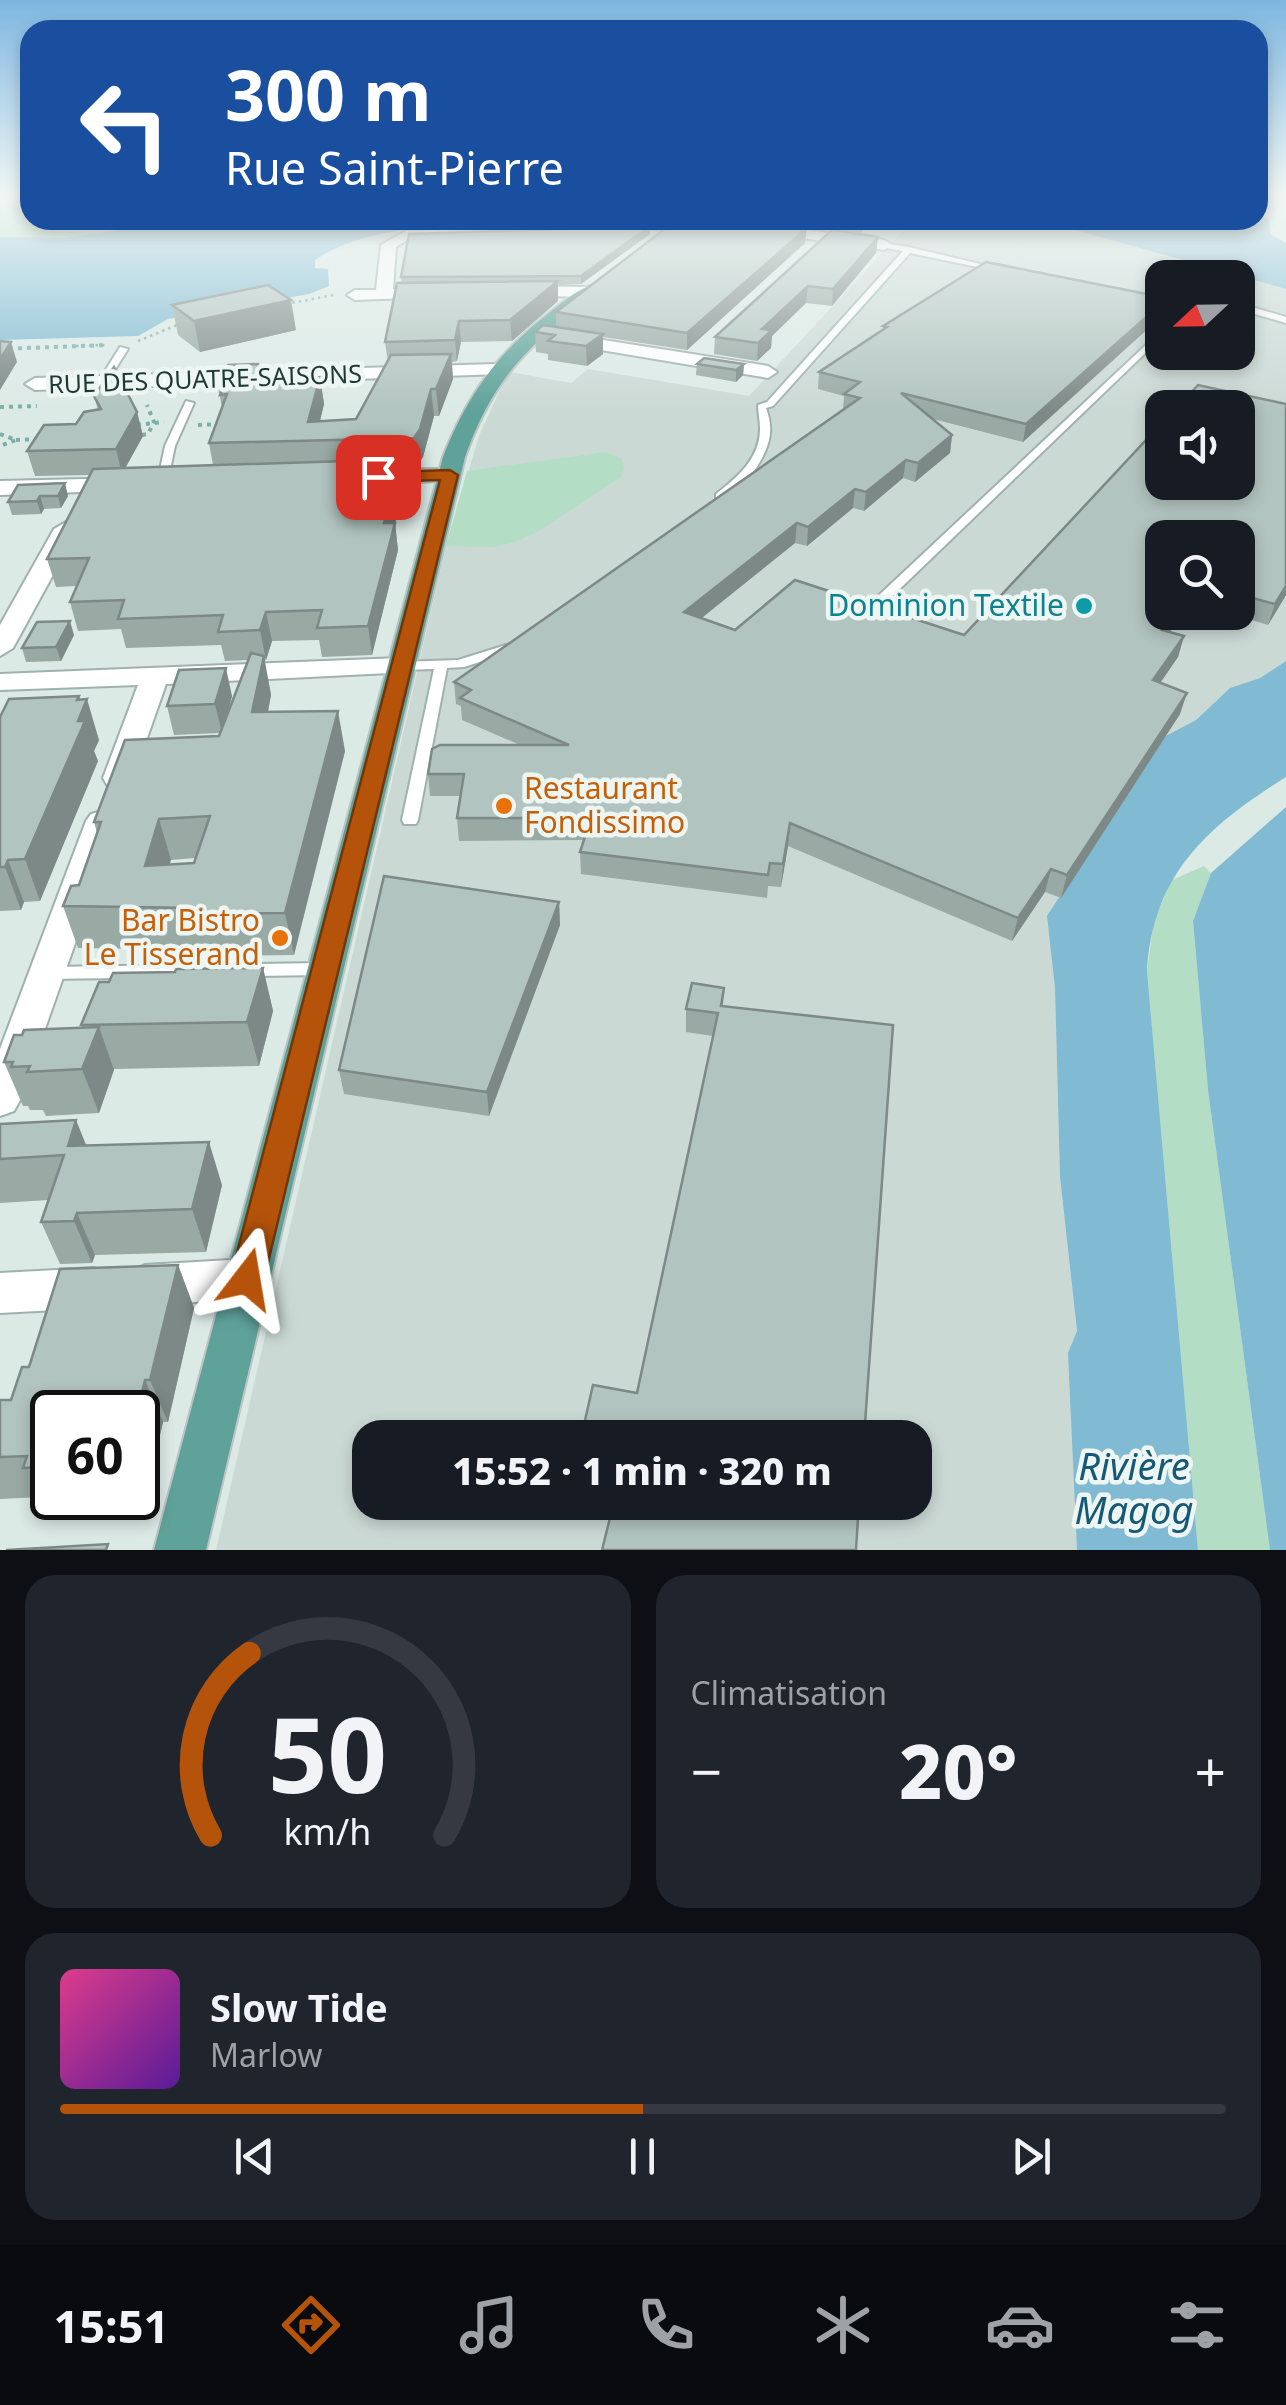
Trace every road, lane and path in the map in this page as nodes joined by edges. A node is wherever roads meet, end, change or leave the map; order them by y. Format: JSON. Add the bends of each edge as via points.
{"nodes":[{"id":1,"x":386,"y":267,"type":"edge"},
{"id":2,"x":893,"y":267,"type":"edge"},
{"id":3,"x":989,"y":267,"type":"edge"},
{"id":4,"x":1015,"y":273,"type":"edge"},
{"id":5,"x":594,"y":287,"type":"joint"},
{"id":6,"x":492,"y":292,"type":"edge"},
{"id":7,"x":384,"y":294,"type":"junction"},
{"id":8,"x":420,"y":294,"type":"edge"},
{"id":9,"x":355,"y":295,"type":"joint"},
{"id":10,"x":280,"y":305,"type":"edge"},
{"id":11,"x":1255,"y":311,"type":"edge"},
{"id":12,"x":1286,"y":320,"type":"edge"},
{"id":13,"x":192,"y":321,"type":"edge"},
{"id":14,"x":532,"y":334,"type":"junction"},
{"id":15,"x":133,"y":342,"type":"dead end"},
{"id":16,"x":119,"y":346,"type":"joint"},
{"id":17,"x":0,"y":349,"type":"edge"},
{"id":18,"x":1145,"y":350,"type":"edge"},
{"id":19,"x":494,"y":370,"type":"junction"},
{"id":20,"x":768,"y":372,"type":"dead end"},
{"id":21,"x":103,"y":382,"type":"junction"},
{"id":22,"x":35,"y":384,"type":"dead end"},
{"id":23,"x":189,"y":403,"type":"dead end"},
{"id":24,"x":147,"y":406,"type":"dead end"},
{"id":25,"x":150,"y":412,"type":"junction"},
{"id":26,"x":140,"y":414,"type":"edge"},
{"id":27,"x":225,"y":415,"type":"edge"},
{"id":28,"x":154,"y":422,"type":"junction"},
{"id":29,"x":238,"y":423,"type":"edge"},
{"id":30,"x":222,"y":424,"type":"junction"},
{"id":31,"x":137,"y":425,"type":"edge"},
{"id":32,"x":180,"y":425,"type":"junction"},
{"id":33,"x":0,"y":434,"type":"edge"},
{"id":34,"x":142,"y":435,"type":"dead end"},
{"id":35,"x":52,"y":439,"type":"edge"},
{"id":36,"x":16,"y":440,"type":"junction"},
{"id":37,"x":0,"y":446,"type":"edge"},
{"id":38,"x":450,"y":475,"type":"junction"},
{"id":39,"x":354,"y":478,"type":"edge"},
{"id":40,"x":172,"y":483,"type":"joint"},
{"id":41,"x":90,"y":486,"type":"junction"},
{"id":42,"x":0,"y":488,"type":"edge"},
{"id":43,"x":703,"y":509,"type":"edge"},
{"id":44,"x":880,"y":601,"type":"dead end"},
{"id":45,"x":518,"y":642,"type":"edge"},
{"id":46,"x":0,"y":648,"type":"edge"},
{"id":47,"x":400,"y":666,"type":"junction"},
{"id":48,"x":441,"y":666,"type":"junction"},
{"id":49,"x":155,"y":676,"type":"junction"},
{"id":50,"x":0,"y":682,"type":"edge"},
{"id":51,"x":410,"y":820,"type":"dead end"},
{"id":52,"x":325,"y":969,"type":"junction"},
{"id":53,"x":226,"y":970,"type":"edge"},
{"id":54,"x":206,"y":971,"type":"edge"},
{"id":55,"x":46,"y":973,"type":"junction"},
{"id":56,"x":0,"y":1100,"type":"edge"},
{"id":57,"x":247,"y":1279,"type":"junction"},
{"id":58,"x":0,"y":1294,"type":"edge"},
{"id":59,"x":180,"y":1550,"type":"edge"}],
"edges":[{"from":1,"to":7,"type":"street"},
{"from":2,"to":43,"type":"lane","via":[[761,407],[766,436],[760,456]]},
{"from":3,"to":4,"type":"lane"},
{"from":5,"to":6,"type":"street"},
{"from":5,"to":14,"type":"main road"},
{"from":7,"to":8,"type":"street"},
{"from":7,"to":9,"type":"street"},
{"from":9,"to":10,"type":"path"},
{"from":11,"to":12,"type":"lane"},
{"from":13,"to":15,"type":"path"},
{"from":14,"to":19,"type":"main road"},
{"from":14,"to":20,"type":"street","via":[[700,353]]},
{"from":16,"to":17,"type":"path"},
{"from":16,"to":21,"type":"lane"},
{"from":18,"to":44,"type":"lane"},
{"from":19,"to":21,"type":"street","name":"RUE DES QUATRE-SAISONS"},
{"from":19,"to":38,"type":"main road"},
{"from":21,"to":22,"type":"street","name":"RUE DES QUATRE-SAISONS"},
{"from":23,"to":32,"type":"lane"},
{"from":24,"to":25,"type":"path"},
{"from":25,"to":26,"type":"path"},
{"from":25,"to":28,"type":"path"},
{"from":27,"to":30,"type":"path"},
{"from":28,"to":31,"type":"path"},
{"from":28,"to":34,"type":"path"},
{"from":29,"to":30,"type":"path"},
{"from":30,"to":32,"type":"path"},
{"from":32,"to":40,"type":"lane","via":[[170,446]]},
{"from":33,"to":36,"type":"path"},
{"from":35,"to":36,"type":"path"},
{"from":36,"to":37,"type":"path"},
{"from":38,"to":39,"type":"street"},
{"from":38,"to":47,"type":"main road"},
{"from":40,"to":41,"type":"street"},
{"from":41,"to":42,"type":"street"},
{"from":41,"to":46,"type":"street"},
{"from":45,"to":48,"type":"lane","via":[[492,656]]},
{"from":47,"to":48,"type":"lane"},
{"from":47,"to":49,"type":"street"},
{"from":47,"to":52,"type":"main road"},
{"from":48,"to":51,"type":"lane"},
{"from":49,"to":50,"type":"street"},
{"from":49,"to":55,"type":"street"},
{"from":52,"to":53,"type":"lane"},
{"from":52,"to":57,"type":"main road"},
{"from":54,"to":55,"type":"lane"},
{"from":55,"to":56,"type":"street"},
{"from":57,"to":58,"type":"street"},
{"from":57,"to":59,"type":"main road"}]}
